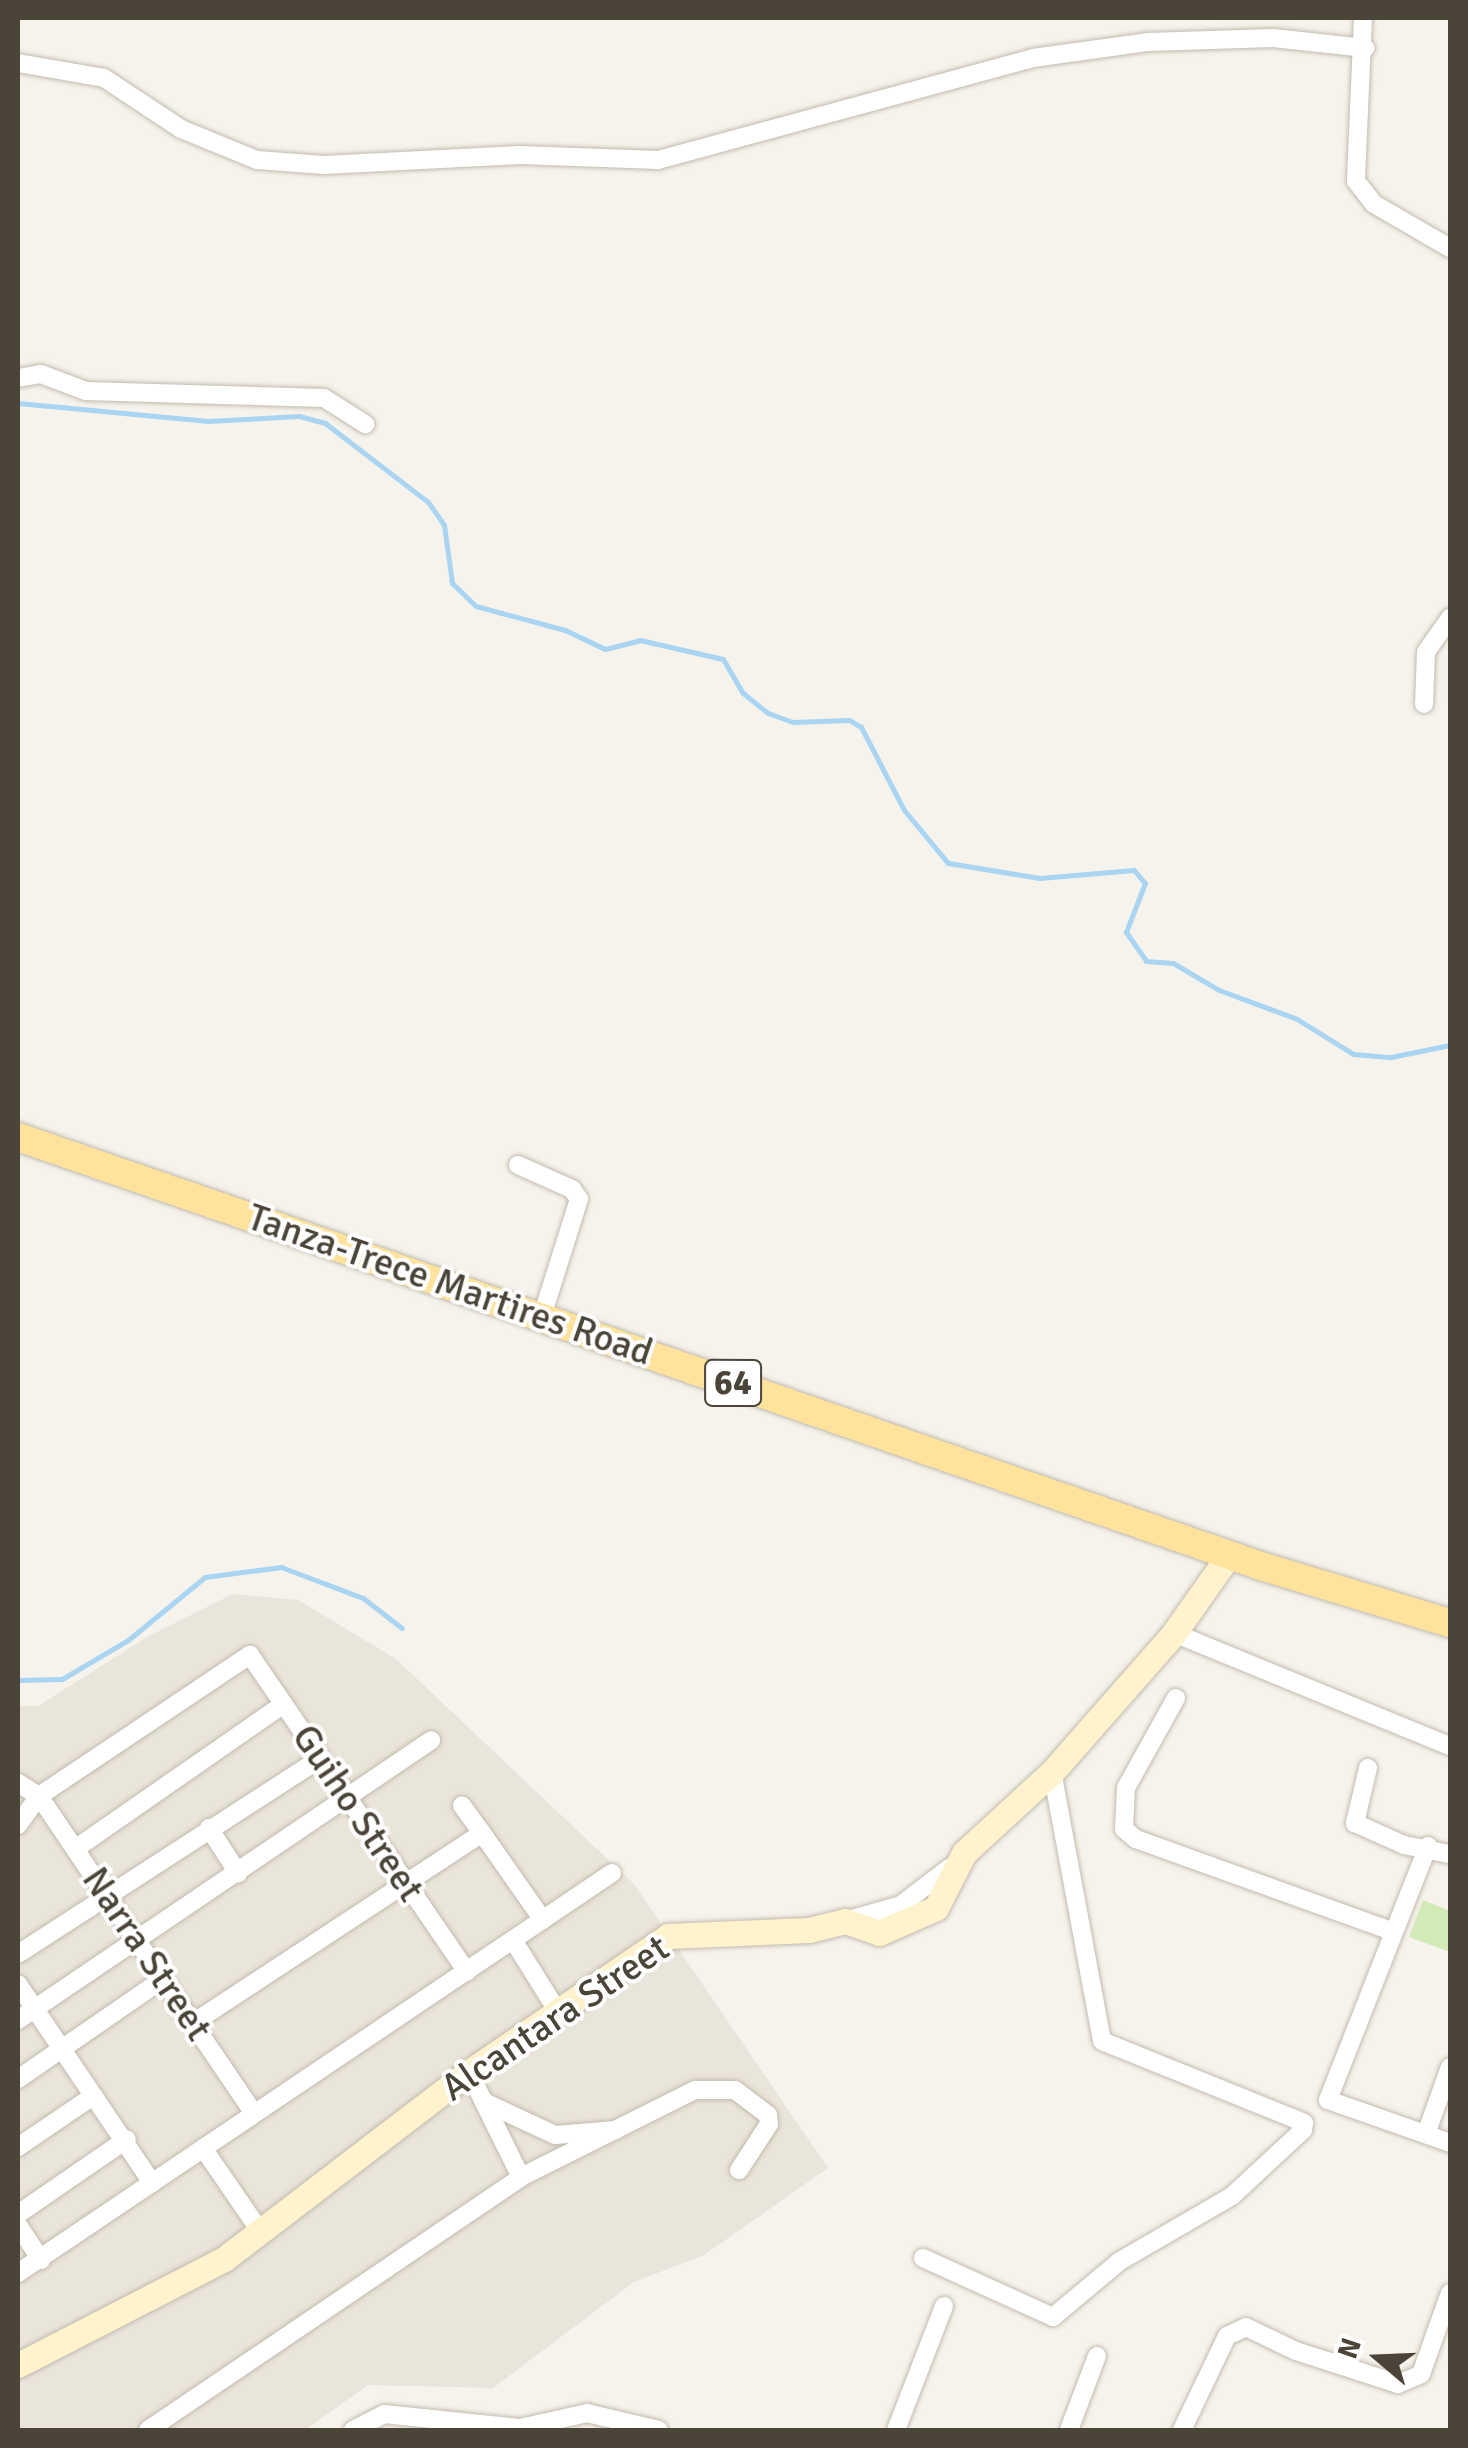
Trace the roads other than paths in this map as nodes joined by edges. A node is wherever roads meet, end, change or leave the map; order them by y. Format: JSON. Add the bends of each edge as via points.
{"nodes":[{"id":1,"x":1363,"y":18,"type":"edge"},
{"id":2,"x":1366,"y":48,"type":"junction"},
{"id":3,"x":18,"y":63,"type":"edge"},
{"id":4,"x":1450,"y":248,"type":"edge"},
{"id":5,"x":18,"y":378,"type":"edge"},
{"id":6,"x":365,"y":424,"type":"dead end"},
{"id":7,"x":1450,"y":618,"type":"edge"},
{"id":8,"x":1424,"y":704,"type":"dead end"},
{"id":9,"x":18,"y":1137,"type":"edge"},
{"id":10,"x":518,"y":1165,"type":"dead end"},
{"id":11,"x":542,"y":1316,"type":"junction"},
{"id":12,"x":1229,"y":1554,"type":"junction"},
{"id":13,"x":1450,"y":1623,"type":"edge"},
{"id":14,"x":1174,"y":1633,"type":"junction"},
{"id":15,"x":1176,"y":1698,"type":"dead end"},
{"id":16,"x":284,"y":1704,"type":"junction"},
{"id":17,"x":430,"y":1740,"type":"dead end"},
{"id":18,"x":1450,"y":1746,"type":"edge"},
{"id":19,"x":321,"y":1758,"type":"junction"},
{"id":20,"x":1368,"y":1768,"type":"dead end"},
{"id":21,"x":1052,"y":1772,"type":"junction"},
{"id":22,"x":18,"y":1783,"type":"edge"},
{"id":23,"x":39,"y":1796,"type":"junction"},
{"id":24,"x":348,"y":1798,"type":"junction"},
{"id":25,"x":462,"y":1805,"type":"dead end"},
{"id":26,"x":18,"y":1825,"type":"edge"},
{"id":27,"x":208,"y":1828,"type":"junction"},
{"id":28,"x":482,"y":1833,"type":"junction"},
{"id":29,"x":1428,"y":1846,"type":"junction"},
{"id":30,"x":75,"y":1849,"type":"junction"},
{"id":31,"x":1450,"y":1854,"type":"edge"},
{"id":32,"x":612,"y":1872,"type":"dead end"},
{"id":33,"x":238,"y":1873,"type":"junction"},
{"id":34,"x":406,"y":1884,"type":"junction"},
{"id":35,"x":104,"y":1892,"type":"junction"},
{"id":36,"x":543,"y":1920,"type":"junction"},
{"id":37,"x":1394,"y":1932,"type":"junction"},
{"id":38,"x":513,"y":1940,"type":"junction"},
{"id":39,"x":138,"y":1941,"type":"junction"},
{"id":40,"x":18,"y":1954,"type":"edge"},
{"id":41,"x":467,"y":1972,"type":"junction"},
{"id":42,"x":163,"y":1978,"type":"junction"},
{"id":43,"x":18,"y":1984,"type":"edge"},
{"id":44,"x":35,"y":2007,"type":"junction"},
{"id":45,"x":558,"y":2012,"type":"junction"},
{"id":46,"x":18,"y":2020,"type":"edge"},
{"id":47,"x":193,"y":2023,"type":"junction"},
{"id":48,"x":65,"y":2046,"type":"junction"},
{"id":49,"x":1450,"y":2067,"type":"edge"},
{"id":50,"x":469,"y":2072,"type":"junction"},
{"id":51,"x":18,"y":2079,"type":"edge"},
{"id":52,"x":93,"y":2096,"type":"junction"},
{"id":53,"x":484,"y":2102,"type":"junction"},
{"id":54,"x":254,"y":2113,"type":"junction"},
{"id":55,"x":626,"y":2129,"type":"junction"},
{"id":56,"x":1426,"y":2134,"type":"junction"},
{"id":57,"x":127,"y":2139,"type":"junction"},
{"id":58,"x":1450,"y":2142,"type":"edge"},
{"id":59,"x":18,"y":2147,"type":"edge"},
{"id":60,"x":202,"y":2148,"type":"junction"},
{"id":61,"x":739,"y":2170,"type":"dead end"},
{"id":62,"x":521,"y":2177,"type":"junction"},
{"id":63,"x":152,"y":2183,"type":"junction"},
{"id":64,"x":18,"y":2214,"type":"edge"},
{"id":65,"x":18,"y":2225,"type":"edge"},
{"id":66,"x":262,"y":2234,"type":"junction"},
{"id":67,"x":923,"y":2258,"type":"dead end"},
{"id":68,"x":41,"y":2260,"type":"junction"},
{"id":69,"x":18,"y":2273,"type":"edge"},
{"id":70,"x":1450,"y":2293,"type":"edge"},
{"id":71,"x":944,"y":2306,"type":"dead end"},
{"id":72,"x":1097,"y":2356,"type":"dead end"},
{"id":73,"x":18,"y":2365,"type":"edge"},
{"id":74,"x":148,"y":2430,"type":"edge"},
{"id":75,"x":353,"y":2430,"type":"edge"},
{"id":76,"x":659,"y":2430,"type":"edge"},
{"id":77,"x":896,"y":2430,"type":"edge"},
{"id":78,"x":1068,"y":2430,"type":"edge"},
{"id":79,"x":1182,"y":2430,"type":"edge"}],
"edges":[{"from":1,"to":2,"type":"street"},
{"from":2,"to":3,"type":"street","via":[[1273,38],[1149,42],[1033,58],[658,160],[520,155],[324,165],[258,160],[180,128],[104,78]]},
{"from":2,"to":4,"type":"street","via":[[1356,181],[1374,204]]},
{"from":5,"to":6,"type":"street","via":[[41,374],[86,392],[324,398]]},
{"from":7,"to":8,"type":"street","via":[[1426,652]]},
{"from":9,"to":11,"type":"main road","name":"Tanza-Trece Martires Road","number":"64"},
{"from":10,"to":11,"type":"street","via":[[572,1189],[579,1199]]},
{"from":11,"to":12,"type":"main road","name":"Tanza-Trece Martires Road","number":"64"},
{"from":12,"to":13,"type":"main road","name":"Tanza-Trece Martires Road","number":"64"},
{"from":12,"to":14,"type":"street","name":"Alcantara Street"},
{"from":14,"to":18,"type":"street"},
{"from":14,"to":21,"type":"street","name":"Alcantara Street"},
{"from":15,"to":37,"type":"street","via":[[1126,1788],[1124,1829],[1136,1839]]},
{"from":16,"to":19,"type":"street","name":"Guiho Street"},
{"from":16,"to":23,"type":"street","name":"Guiho Street","via":[[250,1655]]},
{"from":16,"to":30,"type":"street"},
{"from":17,"to":24,"type":"street"},
{"from":19,"to":24,"type":"street","name":"Guiho Street"},
{"from":19,"to":27,"type":"street"},
{"from":20,"to":29,"type":"street","via":[[1355,1823],[1404,1845]]},
{"from":21,"to":45,"type":"street","name":"Alcantara Street","via":[[964,1853],[936,1908],[915,1921],[879,1933],[845,1921],[809,1930],[668,1936]]},
{"from":21,"to":67,"type":"street","via":[[1102,2040],[1304,2123],[1232,2196],[1120,2261],[1054,2317]]},
{"from":22,"to":23,"type":"street"},
{"from":23,"to":26,"type":"street"},
{"from":23,"to":30,"type":"street","name":"Narra Street"},
{"from":24,"to":33,"type":"street"},
{"from":24,"to":34,"type":"street","name":"Guiho Street"},
{"from":25,"to":28,"type":"street"},
{"from":27,"to":33,"type":"street"},
{"from":27,"to":35,"type":"street"},
{"from":28,"to":34,"type":"street"},
{"from":28,"to":36,"type":"street"},
{"from":29,"to":31,"type":"street"},
{"from":29,"to":37,"type":"street"},
{"from":30,"to":35,"type":"street","name":"Narra Street"},
{"from":32,"to":36,"type":"street"},
{"from":33,"to":39,"type":"street"},
{"from":34,"to":41,"type":"street","name":"Guiho Street"},
{"from":34,"to":47,"type":"street"},
{"from":35,"to":39,"type":"street","name":"Narra Street"},
{"from":35,"to":40,"type":"street"},
{"from":36,"to":38,"type":"street"},
{"from":37,"to":56,"type":"street","via":[[1328,2100]]},
{"from":38,"to":41,"type":"street"},
{"from":38,"to":45,"type":"street"},
{"from":39,"to":42,"type":"street","name":"Narra Street"},
{"from":39,"to":44,"type":"street"},
{"from":41,"to":54,"type":"street"},
{"from":42,"to":47,"type":"street","name":"Narra Street"},
{"from":42,"to":48,"type":"street"},
{"from":43,"to":44,"type":"street"},
{"from":44,"to":46,"type":"street"},
{"from":44,"to":48,"type":"street"},
{"from":45,"to":50,"type":"street","name":"Alcantara Street"},
{"from":47,"to":54,"type":"street","name":"Narra Street"},
{"from":48,"to":51,"type":"street"},
{"from":48,"to":52,"type":"street"},
{"from":49,"to":56,"type":"street"},
{"from":50,"to":53,"type":"street"},
{"from":50,"to":66,"type":"street","name":"Alcantara Street"},
{"from":52,"to":57,"type":"street"},
{"from":52,"to":59,"type":"street"},
{"from":53,"to":55,"type":"street","via":[[555,2135]]},
{"from":53,"to":62,"type":"street"},
{"from":54,"to":60,"type":"street"},
{"from":55,"to":61,"type":"street","via":[[695,2090],[735,2090],[769,2120]]},
{"from":55,"to":62,"type":"street"},
{"from":56,"to":58,"type":"street"},
{"from":57,"to":63,"type":"street"},
{"from":57,"to":64,"type":"street"},
{"from":60,"to":63,"type":"street"},
{"from":60,"to":66,"type":"street"},
{"from":62,"to":74,"type":"street"},
{"from":63,"to":68,"type":"street"},
{"from":65,"to":68,"type":"street"},
{"from":66,"to":73,"type":"street","name":"Alcantara Street","via":[[156,2298]]},
{"from":68,"to":69,"type":"street"},
{"from":70,"to":79,"type":"street","via":[[1421,2374],[1398,2384],[1246,2327],[1227,2336]]},
{"from":71,"to":77,"type":"street"},
{"from":72,"to":78,"type":"street"},
{"from":75,"to":76,"type":"street","via":[[384,2414],[520,2428],[586,2413]]}]}
